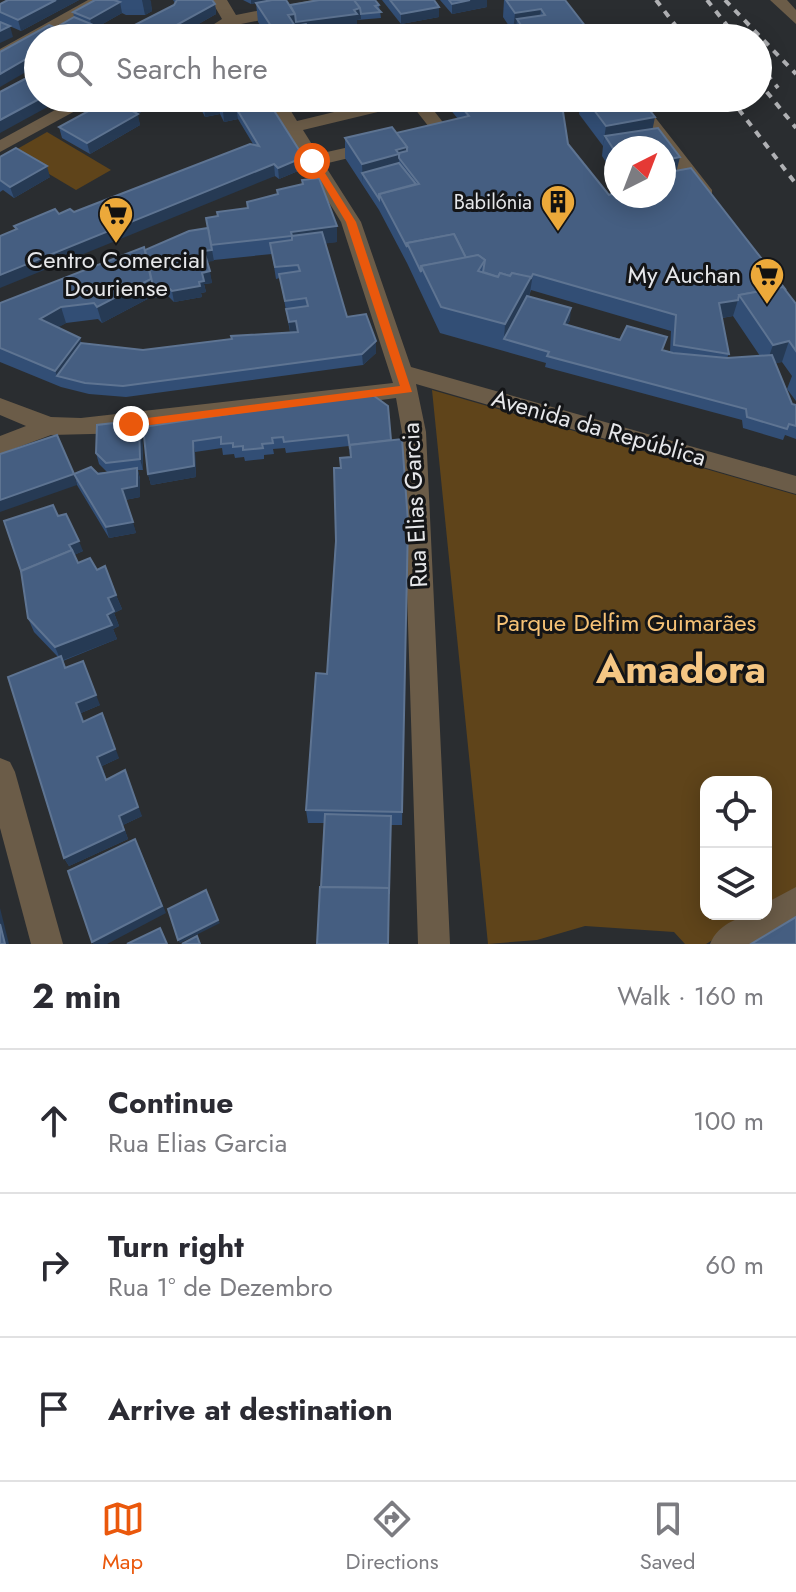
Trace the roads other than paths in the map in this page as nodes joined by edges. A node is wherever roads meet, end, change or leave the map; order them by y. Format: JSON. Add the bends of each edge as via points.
{"nodes":[{"id":1,"x":99,"y":0,"type":"edge"},
{"id":2,"x":219,"y":0,"type":"edge"},
{"id":3,"x":337,"y":0,"type":"edge"},
{"id":4,"x":778,"y":0,"type":"edge"},
{"id":5,"x":796,"y":19,"type":"edge"},
{"id":6,"x":230,"y":21,"type":"junction"},
{"id":7,"x":57,"y":24,"type":"edge"},
{"id":8,"x":225,"y":24,"type":"edge"},
{"id":9,"x":232,"y":24,"type":"edge"},
{"id":10,"x":24,"y":42,"type":"edge"},
{"id":11,"x":0,"y":56,"type":"edge"},
{"id":12,"x":64,"y":112,"type":"edge"},
{"id":13,"x":282,"y":112,"type":"edge"},
{"id":14,"x":357,"y":112,"type":"edge"},
{"id":15,"x":425,"y":112,"type":"edge"},
{"id":16,"x":642,"y":112,"type":"edge"},
{"id":17,"x":291,"y":128,"type":"junction"},
{"id":18,"x":0,"y":147,"type":"edge"},
{"id":19,"x":316,"y":175,"type":"junction"},
{"id":20,"x":715,"y":208,"type":"edge"},
{"id":21,"x":405,"y":381,"type":"junction"},
{"id":22,"x":0,"y":406,"type":"edge"},
{"id":23,"x":49,"y":426,"type":"junction"},
{"id":24,"x":0,"y":445,"type":"edge"},
{"id":25,"x":796,"y":485,"type":"edge"},
{"id":26,"x":0,"y":772,"type":"edge"},
{"id":27,"x":796,"y":903,"type":"edge"},
{"id":28,"x":47,"y":944,"type":"edge"},
{"id":29,"x":434,"y":944,"type":"edge"},
{"id":30,"x":726,"y":944,"type":"edge"}],
"edges":[{"from":1,"to":7,"type":"street"},
{"from":2,"to":6,"type":"street"},
{"from":3,"to":6,"type":"street"},
{"from":4,"to":5,"type":"street"},
{"from":6,"to":8,"type":"street"},
{"from":6,"to":9,"type":"street"},
{"from":10,"to":11,"type":"street"},
{"from":12,"to":18,"type":"street"},
{"from":13,"to":17,"type":"street","name":"Rua Elias Garcia"},
{"from":14,"to":17,"type":"street"},
{"from":15,"to":19,"type":"street","via":[[440,130]]},
{"from":16,"to":20,"type":"street"},
{"from":17,"to":19,"type":"street","name":"Rua Elias Garcia"},
{"from":19,"to":21,"type":"street","name":"Rua Elias Garcia","via":[[351,222]]},
{"from":21,"to":23,"type":"street","via":[[131,424]]},
{"from":21,"to":25,"type":"street","name":"Avenida da República"},
{"from":21,"to":29,"type":"street","name":"Rua Elias Garcia","via":[[414,432]]},
{"from":22,"to":23,"type":"street"},
{"from":23,"to":24,"type":"street"},
{"from":26,"to":28,"type":"street"},
{"from":27,"to":30,"type":"street"}]}
